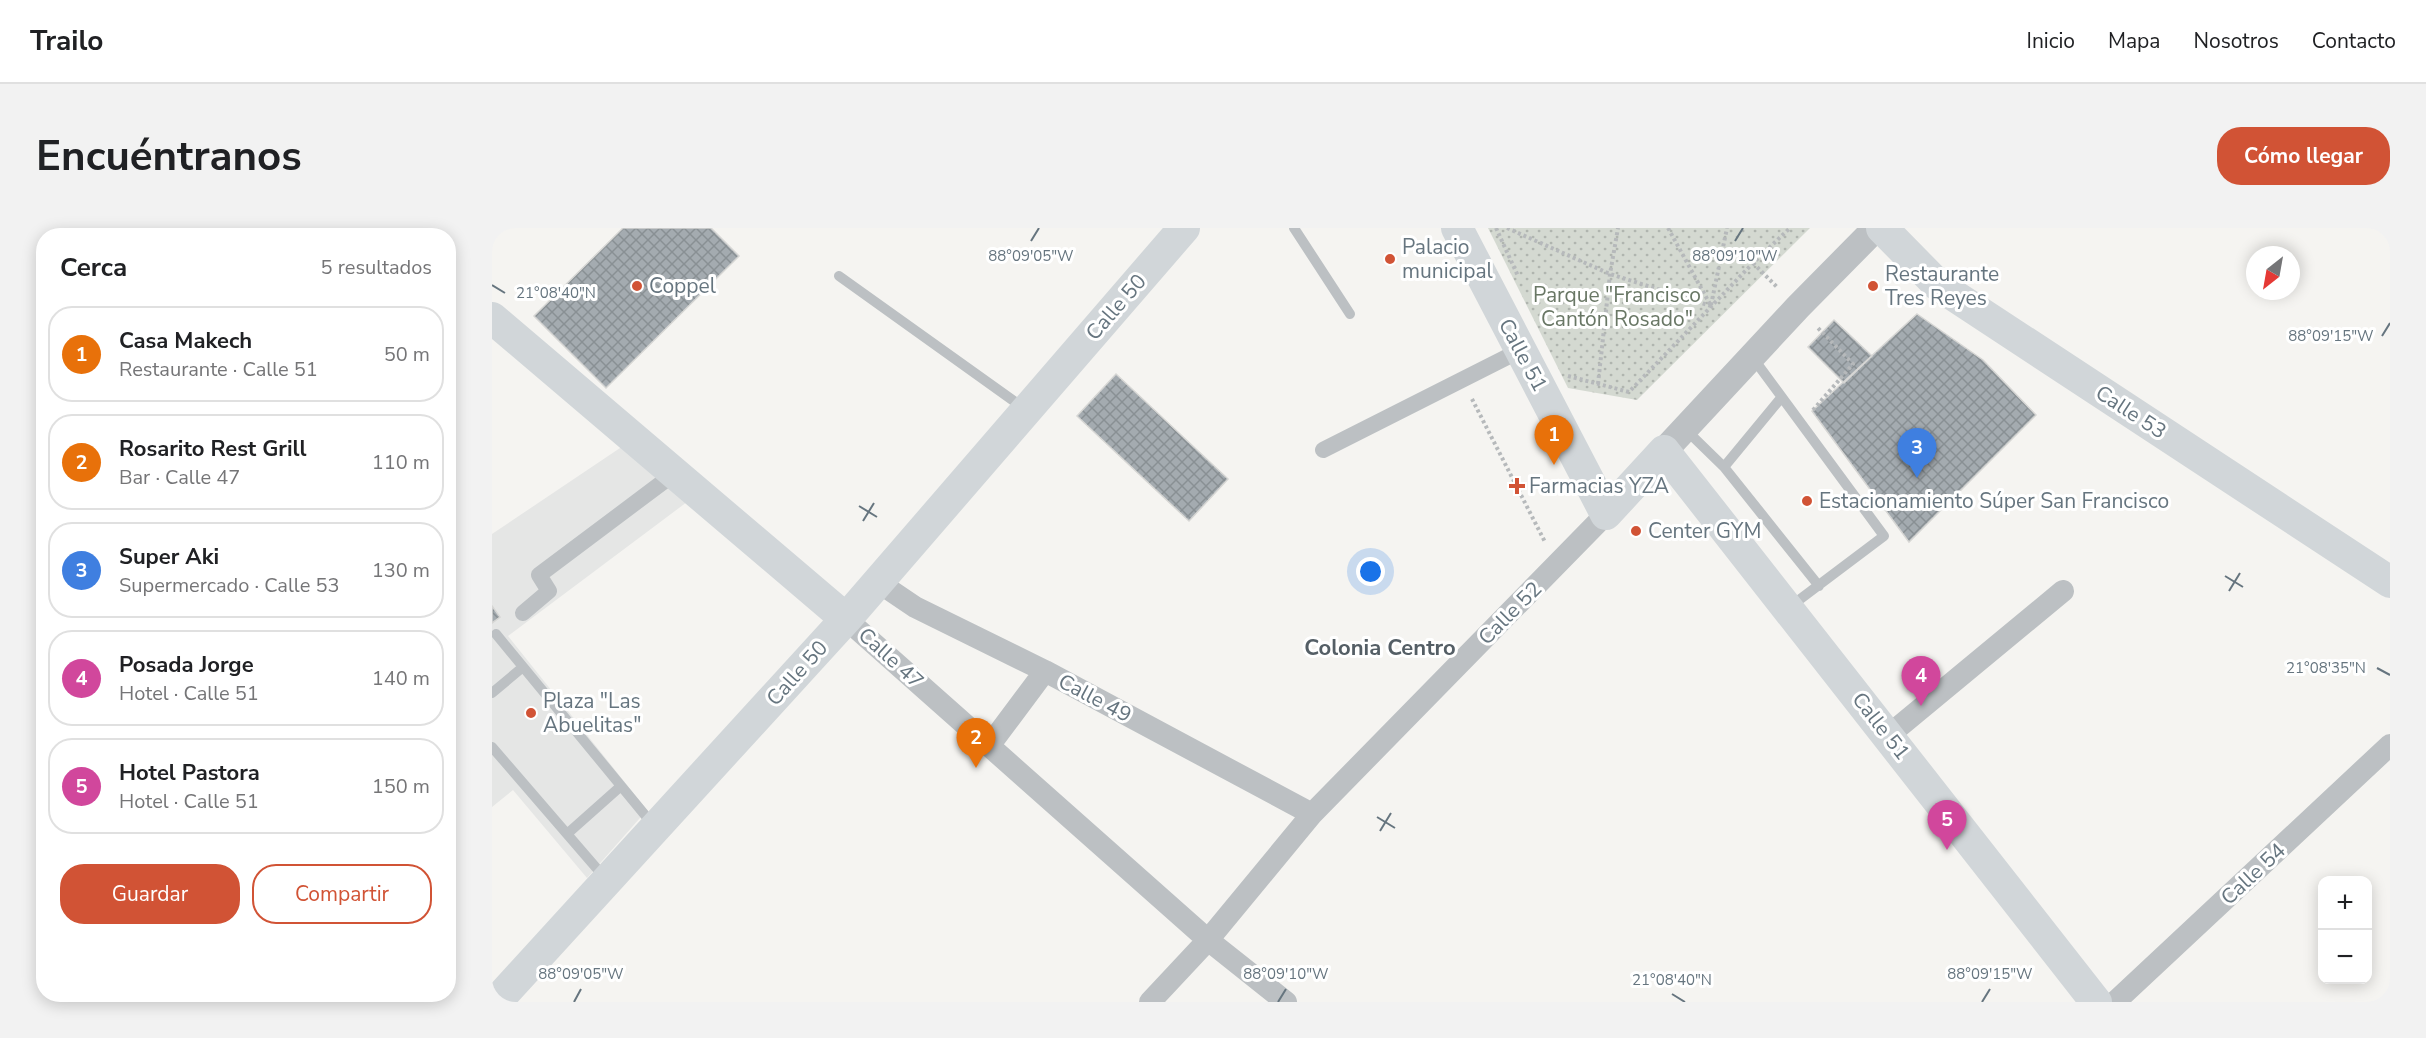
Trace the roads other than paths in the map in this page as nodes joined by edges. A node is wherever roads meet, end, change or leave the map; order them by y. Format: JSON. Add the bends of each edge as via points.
{"nodes":[{"id":1,"x":1184,"y":228,"type":"edge"},
{"id":2,"x":1294,"y":228,"type":"edge"},
{"id":3,"x":1457,"y":228,"type":"edge"},
{"id":4,"x":1876,"y":228,"type":"edge"},
{"id":5,"x":1882,"y":228,"type":"edge"},
{"id":6,"x":839,"y":276,"type":"dead end"},
{"id":7,"x":1350,"y":314,"type":"dead end"},
{"id":8,"x":492,"y":318,"type":"edge"},
{"id":9,"x":1521,"y":350,"type":"junction"},
{"id":10,"x":1752,"y":357,"type":"junction"},
{"id":11,"x":1781,"y":398,"type":"junction"},
{"id":12,"x":1027,"y":411,"type":"junction"},
{"id":13,"x":1675,"y":440,"type":"junction"},
{"id":14,"x":1323,"y":450,"type":"dead end"},
{"id":15,"x":1724,"y":467,"type":"junction"},
{"id":16,"x":675,"y":473,"type":"junction"},
{"id":17,"x":1606,"y":514,"type":"junction"},
{"id":18,"x":878,"y":582,"type":"junction"},
{"id":19,"x":2390,"y":582,"type":"edge"},
{"id":20,"x":1819,"y":586,"type":"junction"},
{"id":21,"x":2063,"y":591,"type":"dead end"},
{"id":22,"x":1788,"y":608,"type":"junction"},
{"id":23,"x":523,"y":613,"type":"dead end"},
{"id":24,"x":846,"y":619,"type":"junction"},
{"id":25,"x":496,"y":634,"type":"dead end"},
{"id":26,"x":523,"y":667,"type":"junction"},
{"id":27,"x":1045,"y":671,"type":"junction"},
{"id":28,"x":492,"y":693,"type":"edge"},
{"id":29,"x":1889,"y":735,"type":"junction"},
{"id":30,"x":2390,"y":745,"type":"edge"},
{"id":31,"x":989,"y":746,"type":"junction"},
{"id":32,"x":492,"y":747,"type":"edge"},
{"id":33,"x":621,"y":786,"type":"junction"},
{"id":34,"x":1312,"y":813,"type":"junction"},
{"id":35,"x":655,"y":828,"type":"junction"},
{"id":36,"x":567,"y":834,"type":"junction"},
{"id":37,"x":608,"y":880,"type":"junction"},
{"id":38,"x":1208,"y":940,"type":"junction"},
{"id":39,"x":496,"y":1002,"type":"edge"},
{"id":40,"x":1150,"y":1002,"type":"edge"},
{"id":41,"x":1287,"y":1002,"type":"edge"},
{"id":42,"x":2096,"y":1002,"type":"edge"},
{"id":43,"x":2115,"y":1002,"type":"edge"}],
"edges":[{"from":1,"to":12,"type":"main road","name":"Calle 50"},
{"from":2,"to":7,"type":"lane"},
{"from":3,"to":9,"type":"main road","name":"Calle 51"},
{"from":4,"to":10,"type":"street","name":"Calle 52"},
{"from":5,"to":19,"type":"main road","name":"Calle 53","via":[[1938,285]]},
{"from":6,"to":12,"type":"lane"},
{"from":8,"to":16,"type":"main road","name":"Calle 47"},
{"from":9,"to":14,"type":"street"},
{"from":9,"to":17,"type":"main road","name":"Calle 51"},
{"from":10,"to":11,"type":"lane"},
{"from":10,"to":13,"type":"street","name":"Calle 52"},
{"from":11,"to":15,"type":"lane"},
{"from":11,"to":20,"type":"lane","via":[[1884,536]]},
{"from":12,"to":18,"type":"main road","name":"Calle 50"},
{"from":13,"to":15,"type":"lane"},
{"from":13,"to":17,"type":"main road","name":"Calle 52"},
{"from":13,"to":22,"type":"main road","name":"Calle 51"},
{"from":15,"to":20,"type":"lane"},
{"from":16,"to":23,"type":"street","via":[[539,575],[549,591]]},
{"from":16,"to":24,"type":"main road","name":"Calle 47"},
{"from":17,"to":34,"type":"street","name":"Calle 52"},
{"from":18,"to":24,"type":"main road","name":"Calle 50"},
{"from":18,"to":27,"type":"street","name":"Calle 49","via":[[915,607]]},
{"from":20,"to":22,"type":"lane"},
{"from":21,"to":29,"type":"street"},
{"from":22,"to":29,"type":"main road","name":"Calle 51"},
{"from":24,"to":31,"type":"street","name":"Calle 47"},
{"from":24,"to":35,"type":"main road","name":"Calle 50"},
{"from":25,"to":26,"type":"lane"},
{"from":26,"to":28,"type":"lane"},
{"from":26,"to":33,"type":"lane"},
{"from":27,"to":31,"type":"street"},
{"from":27,"to":34,"type":"street","name":"Calle 49"},
{"from":29,"to":42,"type":"main road","name":"Calle 51"},
{"from":30,"to":43,"type":"street","name":"Calle 54"},
{"from":31,"to":38,"type":"street","name":"Calle 47"},
{"from":32,"to":36,"type":"lane"},
{"from":33,"to":35,"type":"lane"},
{"from":33,"to":36,"type":"lane"},
{"from":34,"to":38,"type":"street","name":"Calle 52"},
{"from":35,"to":37,"type":"main road","name":"Calle 50"},
{"from":36,"to":37,"type":"lane"},
{"from":37,"to":39,"type":"main road","name":"Calle 50"},
{"from":38,"to":40,"type":"street","name":"Calle 52"},
{"from":38,"to":41,"type":"street","name":"Calle 47"}]}
